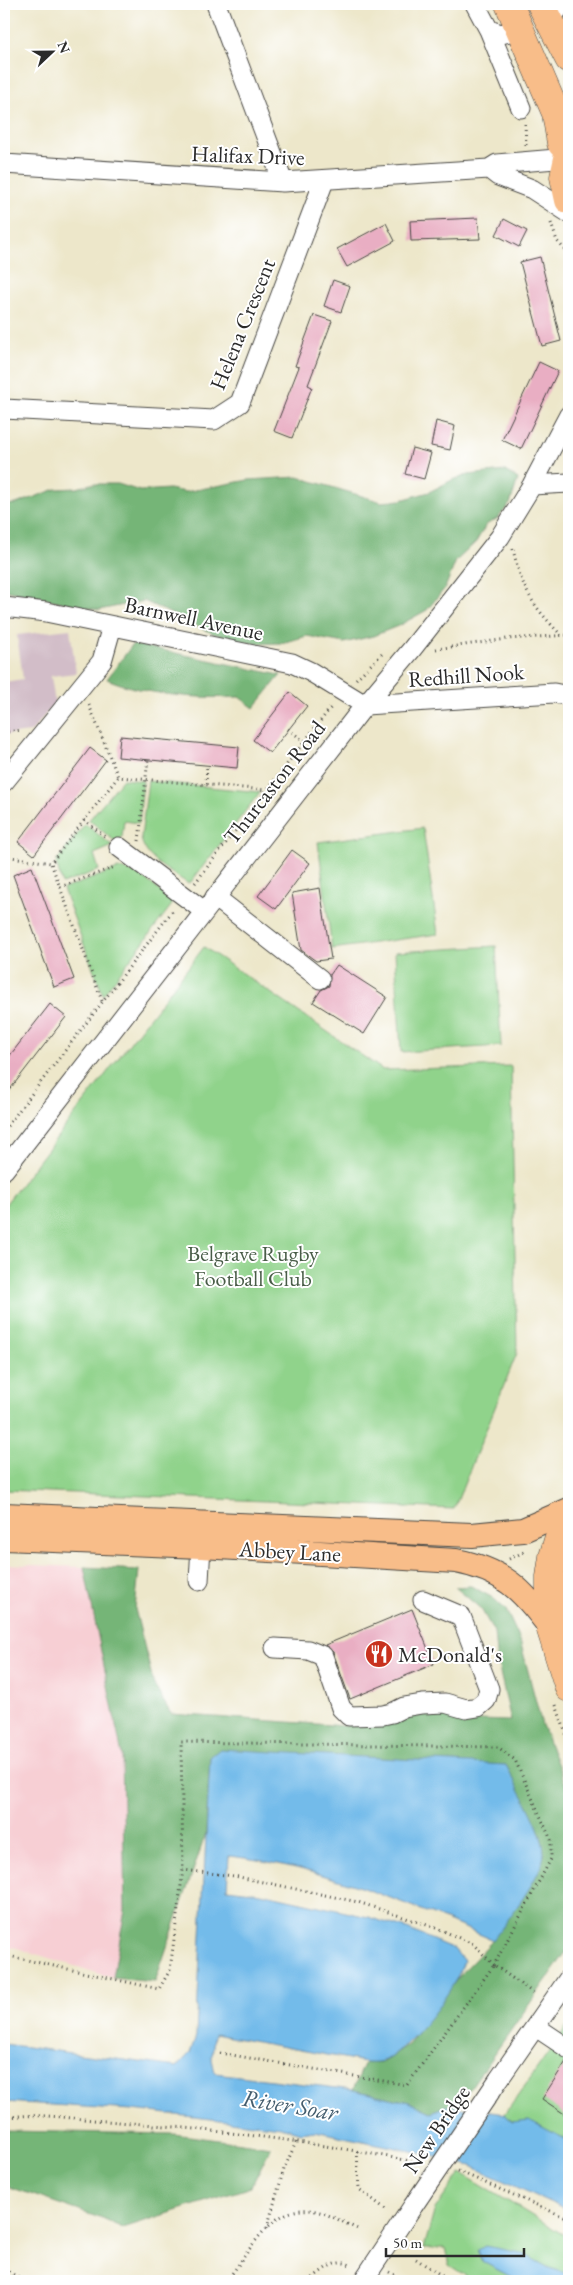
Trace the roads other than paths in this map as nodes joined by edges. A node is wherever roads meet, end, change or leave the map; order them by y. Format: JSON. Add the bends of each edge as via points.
{"nodes":[{"id":1,"x":216,"y":4,"type":"edge"},
{"id":2,"x":475,"y":4,"type":"edge"},
{"id":3,"x":509,"y":4,"type":"edge"},
{"id":4,"x":551,"y":10,"type":"edge"},
{"id":5,"x":520,"y":29,"type":"junction"},
{"id":6,"x":488,"y":30,"type":"junction"},
{"id":7,"x":569,"y":59,"type":"edge"},
{"id":8,"x":521,"y":108,"type":"dead end"},
{"id":9,"x":569,"y":154,"type":"edge"},
{"id":10,"x":4,"y":164,"type":"edge"},
{"id":11,"x":489,"y":170,"type":"junction"},
{"id":12,"x":324,"y":181,"type":"junction"},
{"id":13,"x":283,"y":182,"type":"junction"},
{"id":14,"x":569,"y":200,"type":"edge"},
{"id":15,"x":569,"y":213,"type":"edge"},
{"id":16,"x":4,"y":409,"type":"edge"},
{"id":17,"x":569,"y":415,"type":"edge"},
{"id":18,"x":569,"y":483,"type":"edge"},
{"id":19,"x":532,"y":485,"type":"junction"},
{"id":20,"x":4,"y":607,"type":"edge"},
{"id":21,"x":112,"y":626,"type":"junction"},
{"id":22,"x":569,"y":696,"type":"edge"},
{"id":23,"x":364,"y":705,"type":"junction"},
{"id":24,"x":4,"y":782,"type":"edge"},
{"id":25,"x":119,"y":847,"type":"road end"},
{"id":26,"x":210,"y":904,"type":"junction"},
{"id":27,"x":320,"y":979,"type":"dead end"},
{"id":28,"x":4,"y":1170,"type":"edge"},
{"id":29,"x":569,"y":1510,"type":"edge"},
{"id":30,"x":4,"y":1515,"type":"edge"},
{"id":31,"x":569,"y":1516,"type":"edge"},
{"id":32,"x":4,"y":1538,"type":"edge"},
{"id":33,"x":201,"y":1546,"type":"junction"},
{"id":34,"x":199,"y":1581,"type":"dead end"},
{"id":35,"x":423,"y":1600,"type":"dead end"},
{"id":36,"x":550,"y":1627,"type":"junction"},
{"id":37,"x":275,"y":1648,"type":"dead end"},
{"id":38,"x":569,"y":1688,"type":"edge"},
{"id":39,"x":569,"y":1978,"type":"edge"},
{"id":40,"x":536,"y":2027,"type":"junction"},
{"id":41,"x":569,"y":2049,"type":"edge"},
{"id":42,"x":365,"y":2279,"type":"edge"}],
"edges":[{"from":1,"to":13,"type":"street"},
{"from":2,"to":6,"type":"street"},
{"from":3,"to":5,"type":"highway"},
{"from":4,"to":7,"type":"highway"},
{"from":5,"to":6,"type":"street","via":[[501,34]]},
{"from":5,"to":9,"type":"highway","via":[[556,113],[561,143]]},
{"from":6,"to":8,"type":"street"},
{"from":9,"to":11,"type":"street","name":"Halifax Drive","via":[[497,164]]},
{"from":9,"to":14,"type":"highway","via":[[564,177]]},
{"from":10,"to":13,"type":"street","name":"Halifax Drive"},
{"from":11,"to":12,"type":"street","name":"Halifax Drive"},
{"from":11,"to":15,"type":"street","via":[[532,189]]},
{"from":12,"to":13,"type":"street","name":"Halifax Drive"},
{"from":12,"to":16,"type":"street","name":"Helena Crescent","via":[[240,403],[214,420]]},
{"from":17,"to":19,"type":"street","name":"Thurcaston Road"},
{"from":18,"to":19,"type":"street"},
{"from":19,"to":23,"type":"street","name":"Thurcaston Road","via":[[500,537]]},
{"from":20,"to":21,"type":"street","name":"Barnwell Avenue"},
{"from":21,"to":23,"type":"street","name":"Barnwell Avenue","via":[[292,662]]},
{"from":21,"to":24,"type":"street","via":[[102,661]]},
{"from":22,"to":23,"type":"street","name":"Redhill Nook","via":[[554,693]]},
{"from":23,"to":26,"type":"street","name":"Thurcaston Road"},
{"from":25,"to":26,"type":"street"},
{"from":26,"to":27,"type":"street"},
{"from":26,"to":28,"type":"street","name":"Thurcaston Road"},
{"from":29,"to":30,"type":"main road","name":"Abbey Lane","via":[[523,1530],[472,1535]]},
{"from":31,"to":36,"type":"highway","via":[[553,1557]]},
{"from":32,"to":33,"type":"main road","name":"Abbey Lane"},
{"from":33,"to":34,"type":"street"},
{"from":33,"to":36,"type":"main road","name":"Abbey Lane","via":[[456,1561],[481,1566],[519,1591]]},
{"from":35,"to":37,"type":"street","via":[[461,1616],[489,1689],[486,1700],[478,1707],[466,1709],[445,1703],[422,1704],[383,1715],[349,1716],[341,1708],[324,1656],[308,1650]]},
{"from":36,"to":38,"type":"highway"},
{"from":39,"to":40,"type":"street","name":"New Bridge"},
{"from":40,"to":41,"type":"street"},
{"from":40,"to":42,"type":"street","name":"New Bridge","bridge":true}]}
